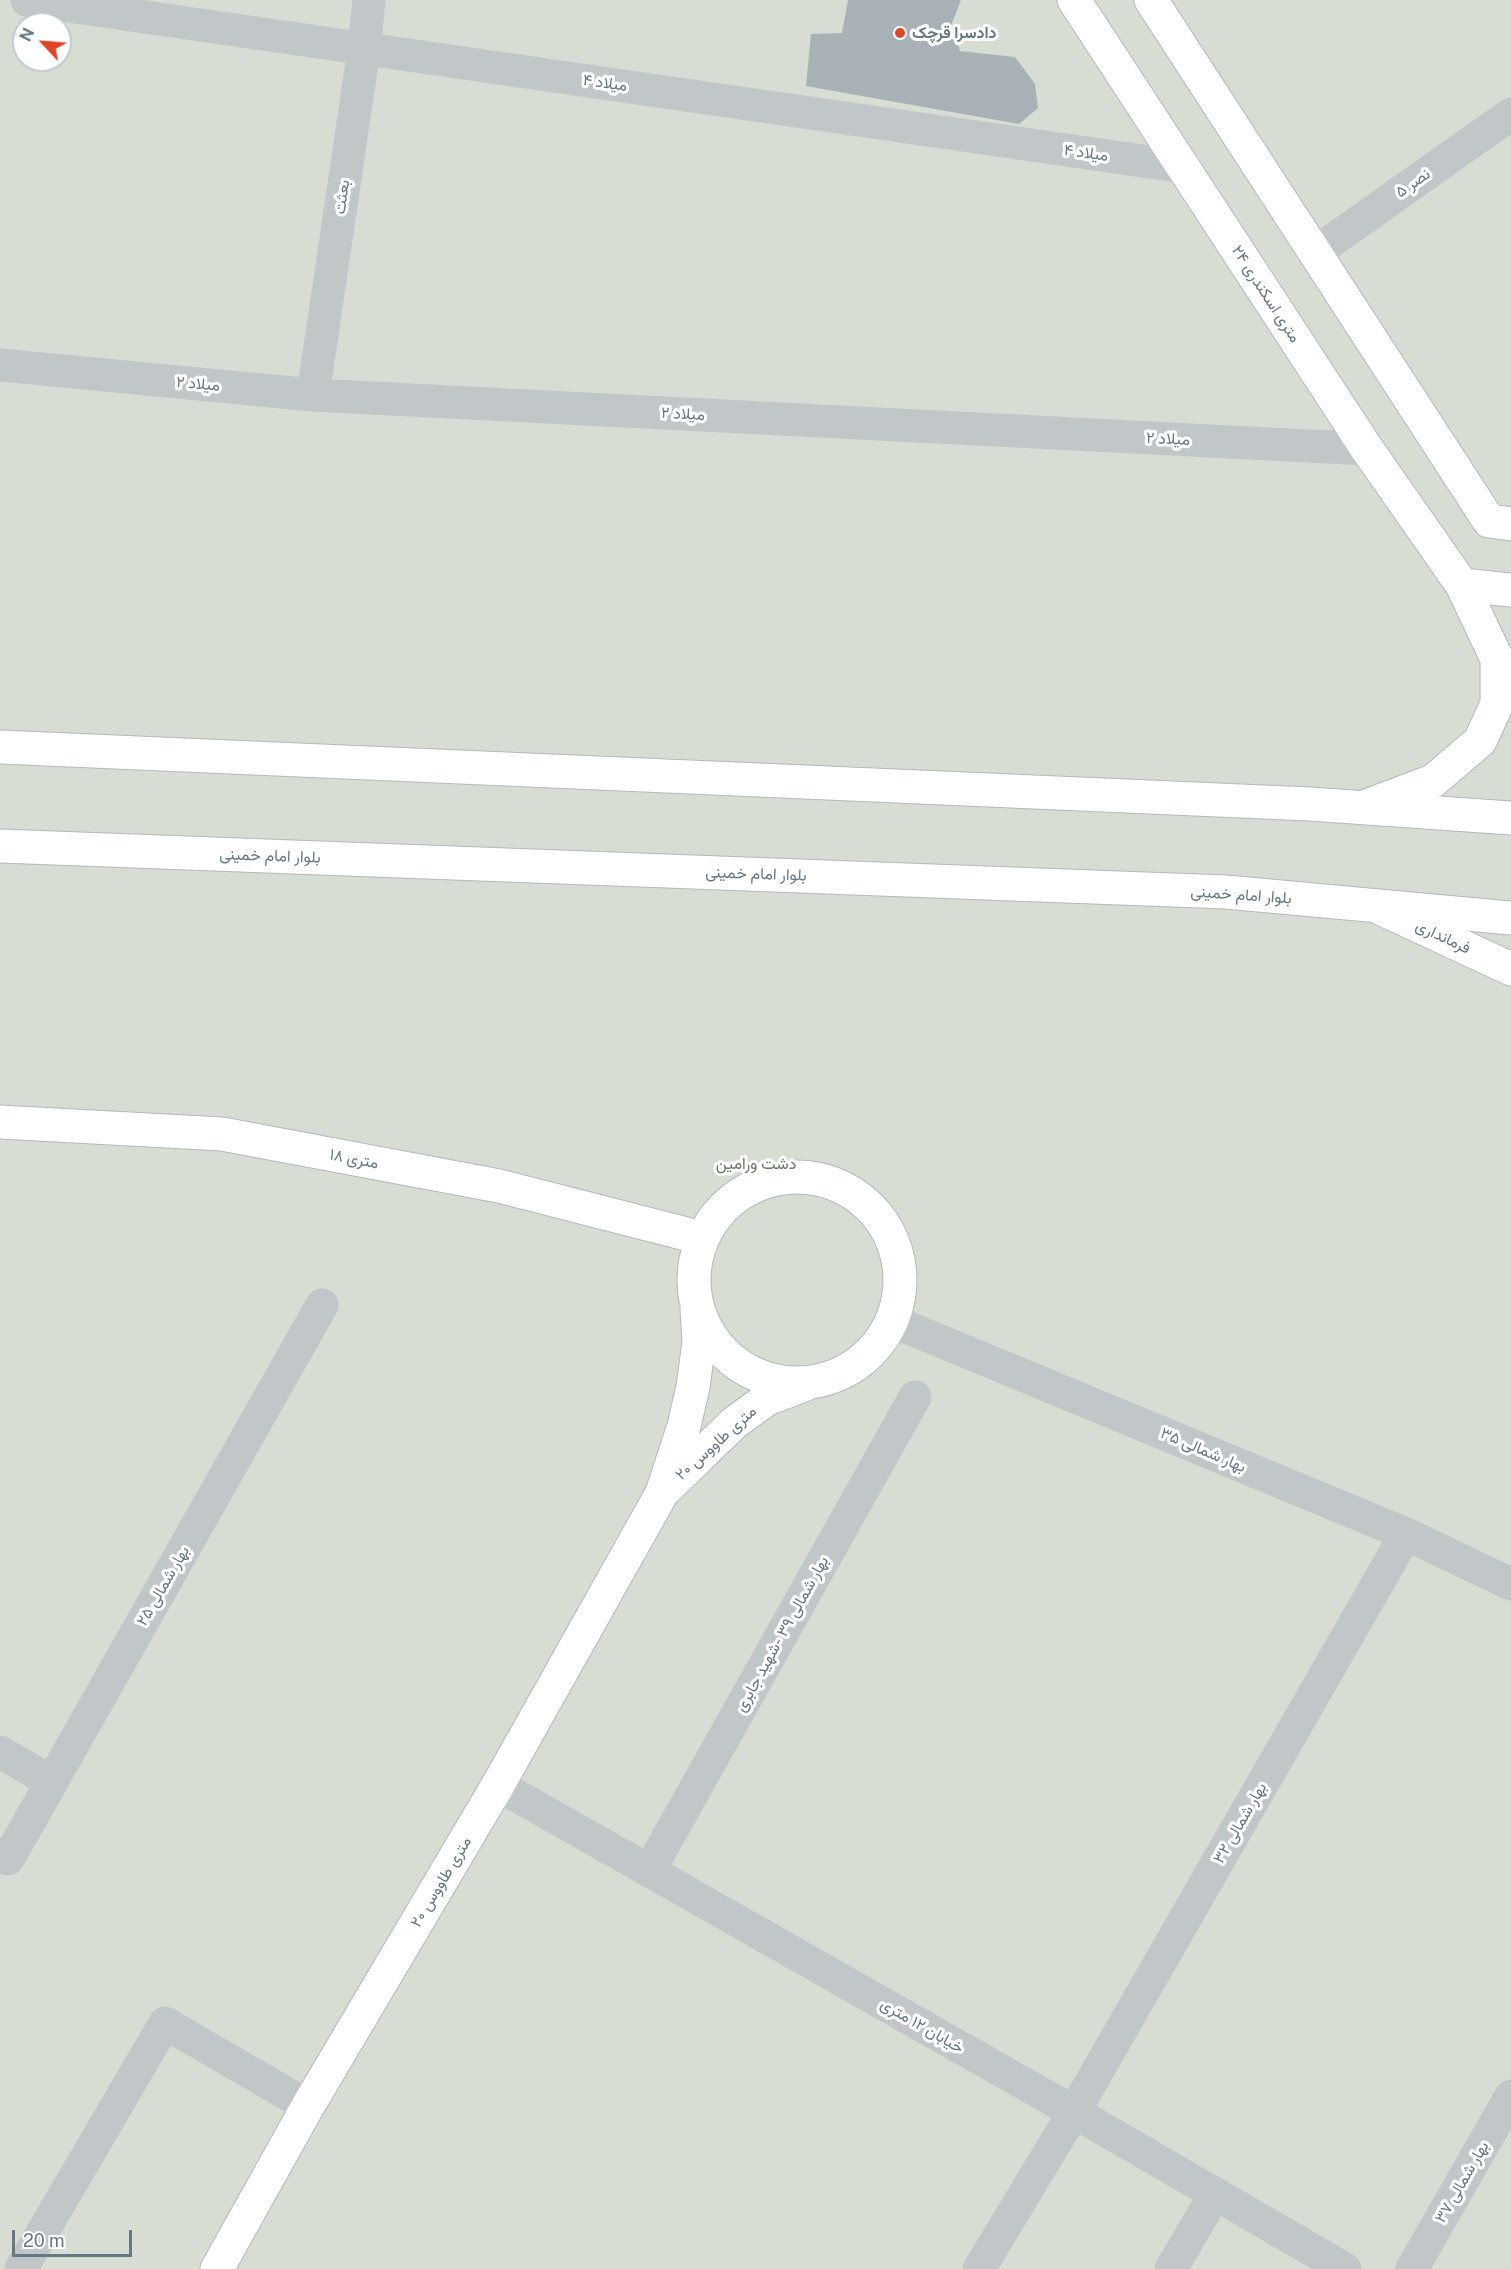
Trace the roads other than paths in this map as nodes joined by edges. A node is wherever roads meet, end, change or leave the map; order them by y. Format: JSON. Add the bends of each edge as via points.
{"nodes":[{"id":1,"x":27,"y":0,"type":"edge"},
{"id":2,"x":369,"y":0,"type":"edge"},
{"id":3,"x":1074,"y":0,"type":"edge"},
{"id":4,"x":1152,"y":0,"type":"edge"},
{"id":5,"x":364,"y":49,"type":"junction"},
{"id":6,"x":1511,"y":114,"type":"edge"},
{"id":7,"x":1184,"y":167,"type":"junction"},
{"id":8,"x":1316,"y":252,"type":"junction"},
{"id":9,"x":0,"y":366,"type":"edge"},
{"id":10,"x":313,"y":394,"type":"junction"},
{"id":11,"x":1367,"y":449,"type":"junction"},
{"id":12,"x":1500,"y":523,"type":"edge"},
{"id":13,"x":1462,"y":585,"type":"junction"},
{"id":14,"x":1511,"y":590,"type":"edge"},
{"id":15,"x":0,"y":747,"type":"edge"},
{"id":16,"x":1364,"y":807,"type":"junction"},
{"id":17,"x":1511,"y":818,"type":"edge"},
{"id":18,"x":0,"y":846,"type":"edge"},
{"id":19,"x":1376,"y":906,"type":"junction"},
{"id":20,"x":1511,"y":918,"type":"edge"},
{"id":21,"x":1511,"y":969,"type":"edge"},
{"id":22,"x":0,"y":1122,"type":"edge"},
{"id":23,"x":702,"y":1238,"type":"junction"},
{"id":24,"x":322,"y":1305,"type":"dead end"},
{"id":25,"x":697,"y":1309,"type":"junction"},
{"id":26,"x":892,"y":1321,"type":"junction"},
{"id":27,"x":807,"y":1384,"type":"junction"},
{"id":28,"x":915,"y":1397,"type":"dead end"},
{"id":29,"x":662,"y":1493,"type":"junction"},
{"id":30,"x":1406,"y":1534,"type":"junction"},
{"id":31,"x":1510,"y":1583,"type":"edge"},
{"id":32,"x":0,"y":1752,"type":"edge"},
{"id":33,"x":52,"y":1782,"type":"junction"},
{"id":34,"x":498,"y":1785,"type":"junction"},
{"id":35,"x":0,"y":1854,"type":"edge"},
{"id":36,"x":649,"y":1871,"type":"junction"},
{"id":37,"x":1511,"y":2096,"type":"edge"},
{"id":38,"x":308,"y":2106,"type":"junction"},
{"id":39,"x":1074,"y":2112,"type":"junction"},
{"id":40,"x":1215,"y":2194,"type":"junction"},
{"id":41,"x":21,"y":2269,"type":"edge"},
{"id":42,"x":217,"y":2269,"type":"edge"},
{"id":43,"x":980,"y":2269,"type":"edge"},
{"id":44,"x":1171,"y":2269,"type":"edge"},
{"id":45,"x":1345,"y":2269,"type":"edge"},
{"id":46,"x":1412,"y":2269,"type":"edge"}],
"edges":[{"from":1,"to":5,"type":"street","name":"میلاد ۴"},
{"from":2,"to":5,"type":"street","name":"بعثت"},
{"from":3,"to":7,"type":"main road","name":"۲۴ متری اسکندری"},
{"from":4,"to":8,"type":"main road"},
{"from":5,"to":7,"type":"street","name":"میلاد ۴"},
{"from":5,"to":10,"type":"street","name":"بعثت"},
{"from":6,"to":8,"type":"street","name":"نصر ۵"},
{"from":7,"to":11,"type":"main road","name":"۲۴ متری اسکندری"},
{"from":8,"to":12,"type":"main road"},
{"from":9,"to":10,"type":"street","name":"میلاد ۲"},
{"from":10,"to":11,"type":"street","name":"میلاد ۲"},
{"from":11,"to":13,"type":"main road","name":"۲۴ متری اسکندری"},
{"from":13,"to":14,"type":"main road"},
{"from":13,"to":16,"type":"main road","name":"۲۴ متری اسکندری","via":[[1497,659],[1497,704],[1480,741],[1433,781]]},
{"from":15,"to":16,"type":"main road"},
{"from":16,"to":17,"type":"main road"},
{"from":18,"to":19,"type":"main road","name":"بلوار امام خمینی","via":[[1226,892]]},
{"from":19,"to":20,"type":"main road","name":"بلوار امام خمینی"},
{"from":19,"to":21,"type":"main road","name":"فرمانداری"},
{"from":22,"to":23,"type":"main road","name":"۱۸ متری","via":[[222,1134],[499,1186]]},
{"from":23,"to":25,"type":"main road","via":[[693,1273]]},
{"from":23,"to":26,"type":"main road","via":[[720,1211],[745,1190],[775,1179],[807,1177],[838,1185],[866,1203],[886,1227],[898,1257],[900,1290]]},
{"from":24,"to":33,"type":"street","name":"بهار شمالی ۲۵"},
{"from":25,"to":27,"type":"main road","via":[[712,1341],[738,1367],[771,1382]]},
{"from":25,"to":29,"type":"main road","name":"۲۰ متری طاووس","via":[[699,1342],[693,1387]]},
{"from":26,"to":27,"type":"main road","via":[[872,1352],[843,1374]]},
{"from":26,"to":30,"type":"street","name":"بهار شمالی ۳۵"},
{"from":27,"to":29,"type":"main road","name":"۲۰ متری طاووس","via":[[767,1399],[734,1423]]},
{"from":28,"to":36,"type":"street","name":"بهار شمالی ۳۹ -شهید جابری"},
{"from":29,"to":34,"type":"main road","name":"۲۰ متری طاووس"},
{"from":30,"to":31,"type":"street","name":"بهار شمالی ۳۵"},
{"from":30,"to":39,"type":"street","name":"بهار شمالی ۳۲"},
{"from":32,"to":33,"type":"street"},
{"from":33,"to":35,"type":"street","name":"بهار شمالی ۲۵","via":[[8,1859]]},
{"from":34,"to":36,"type":"street","name":"خیابان ۱۲ متری"},
{"from":34,"to":38,"type":"main road","name":"۲۰ متری طاووس"},
{"from":36,"to":39,"type":"street","name":"خیابان ۱۲ متری"},
{"from":37,"to":46,"type":"street","name":"بهار شمالی ۳۷"},
{"from":38,"to":41,"type":"street","via":[[165,2023]]},
{"from":38,"to":42,"type":"main road","name":"۲۰ متری طاووس"},
{"from":39,"to":40,"type":"street","name":"خیابان ۱۲ متری"},
{"from":39,"to":43,"type":"street","name":"بهار شمالی ۳۲"},
{"from":40,"to":44,"type":"street"},
{"from":40,"to":45,"type":"street","name":"خیابان ۱۲ متری"}]}
